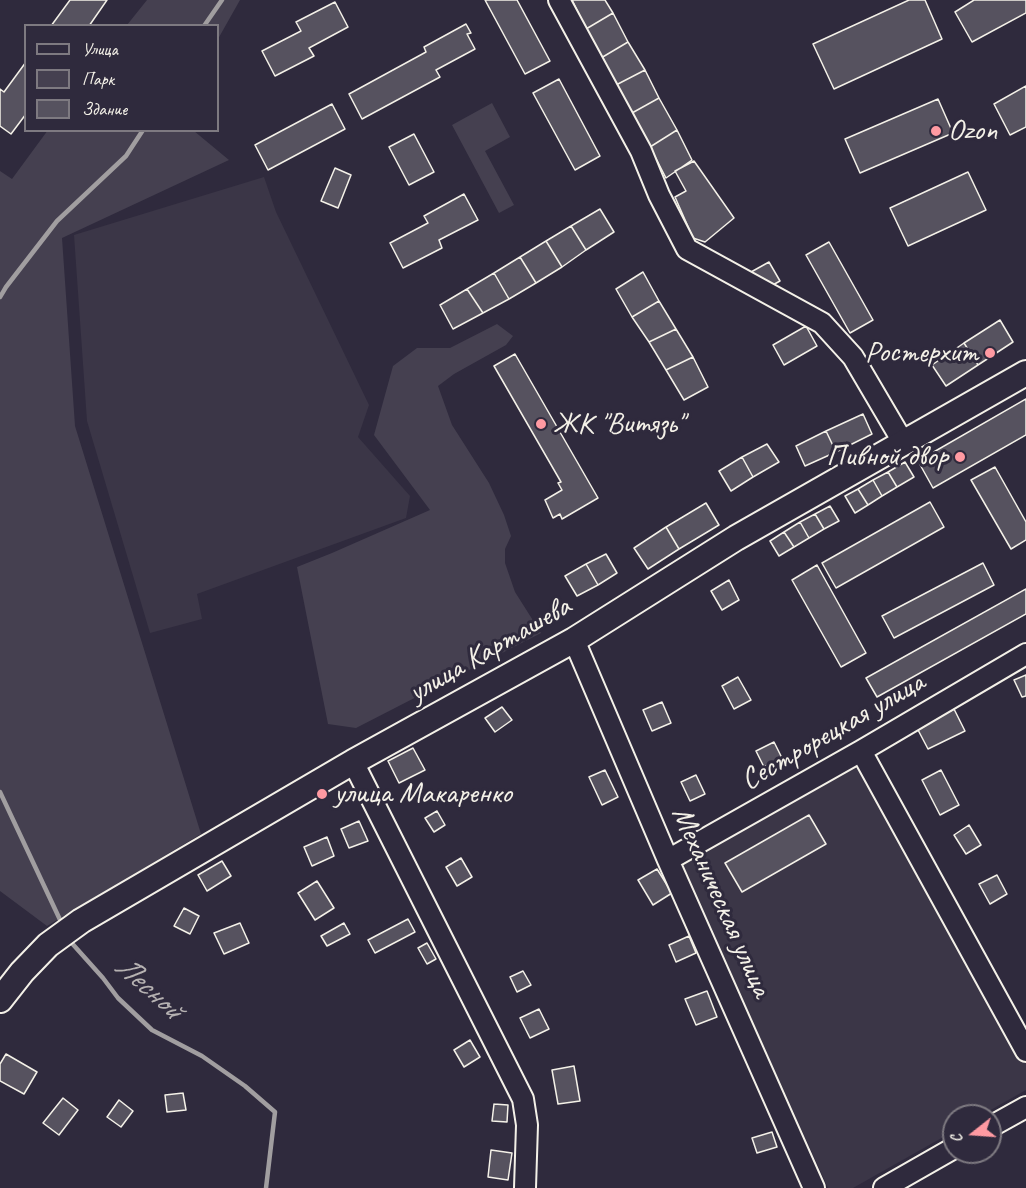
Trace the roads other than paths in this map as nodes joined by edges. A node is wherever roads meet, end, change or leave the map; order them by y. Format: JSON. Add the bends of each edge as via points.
{"nodes":[{"id":1,"x":559,"y":0,"type":"edge"},
{"id":2,"x":1026,"y":373,"type":"edge"},
{"id":3,"x":903,"y":442,"type":"junction"},
{"id":4,"x":574,"y":640,"type":"junction"},
{"id":5,"x":1026,"y":654,"type":"edge"},
{"id":6,"x":861,"y":751,"type":"junction"},
{"id":7,"x":353,"y":762,"type":"junction"},
{"id":8,"x":668,"y":860,"type":"junction"},
{"id":9,"x":0,"y":1000,"type":"edge"},
{"id":10,"x":1026,"y":1051,"type":"edge"},
{"id":11,"x":1026,"y":1107,"type":"edge"},
{"id":12,"x":1002,"y":1120,"type":"edge"},
{"id":13,"x":942,"y":1155,"type":"edge"},
{"id":14,"x":525,"y":1188,"type":"edge"},
{"id":15,"x":814,"y":1188,"type":"edge"},
{"id":16,"x":884,"y":1188,"type":"edge"}],
"edges":[{"from":1,"to":3,"type":"street","via":[[641,152],[687,249],[822,322],[853,357]]},
{"from":2,"to":3,"type":"main road","name":"улица Карташева"},
{"from":3,"to":4,"type":"main road","name":"улица Карташева","via":[[736,538]]},
{"from":4,"to":7,"type":"main road","name":"улица Карташева"},
{"from":4,"to":8,"type":"street","name":"Механическая улица"},
{"from":5,"to":6,"type":"street","name":"Сестрорецкая улица"},
{"from":6,"to":8,"type":"street","name":"Сестрорецкая улица"},
{"from":6,"to":10,"type":"street"},
{"from":7,"to":9,"type":"main road","name":"улица Карташева","via":[[81,921],[48,945]]},
{"from":7,"to":14,"type":"street","via":[[523,1099],[527,1125]]},
{"from":8,"to":15,"type":"street","name":"Механическая улица"},
{"from":11,"to":12,"type":"street"},
{"from":13,"to":16,"type":"street"}]}
